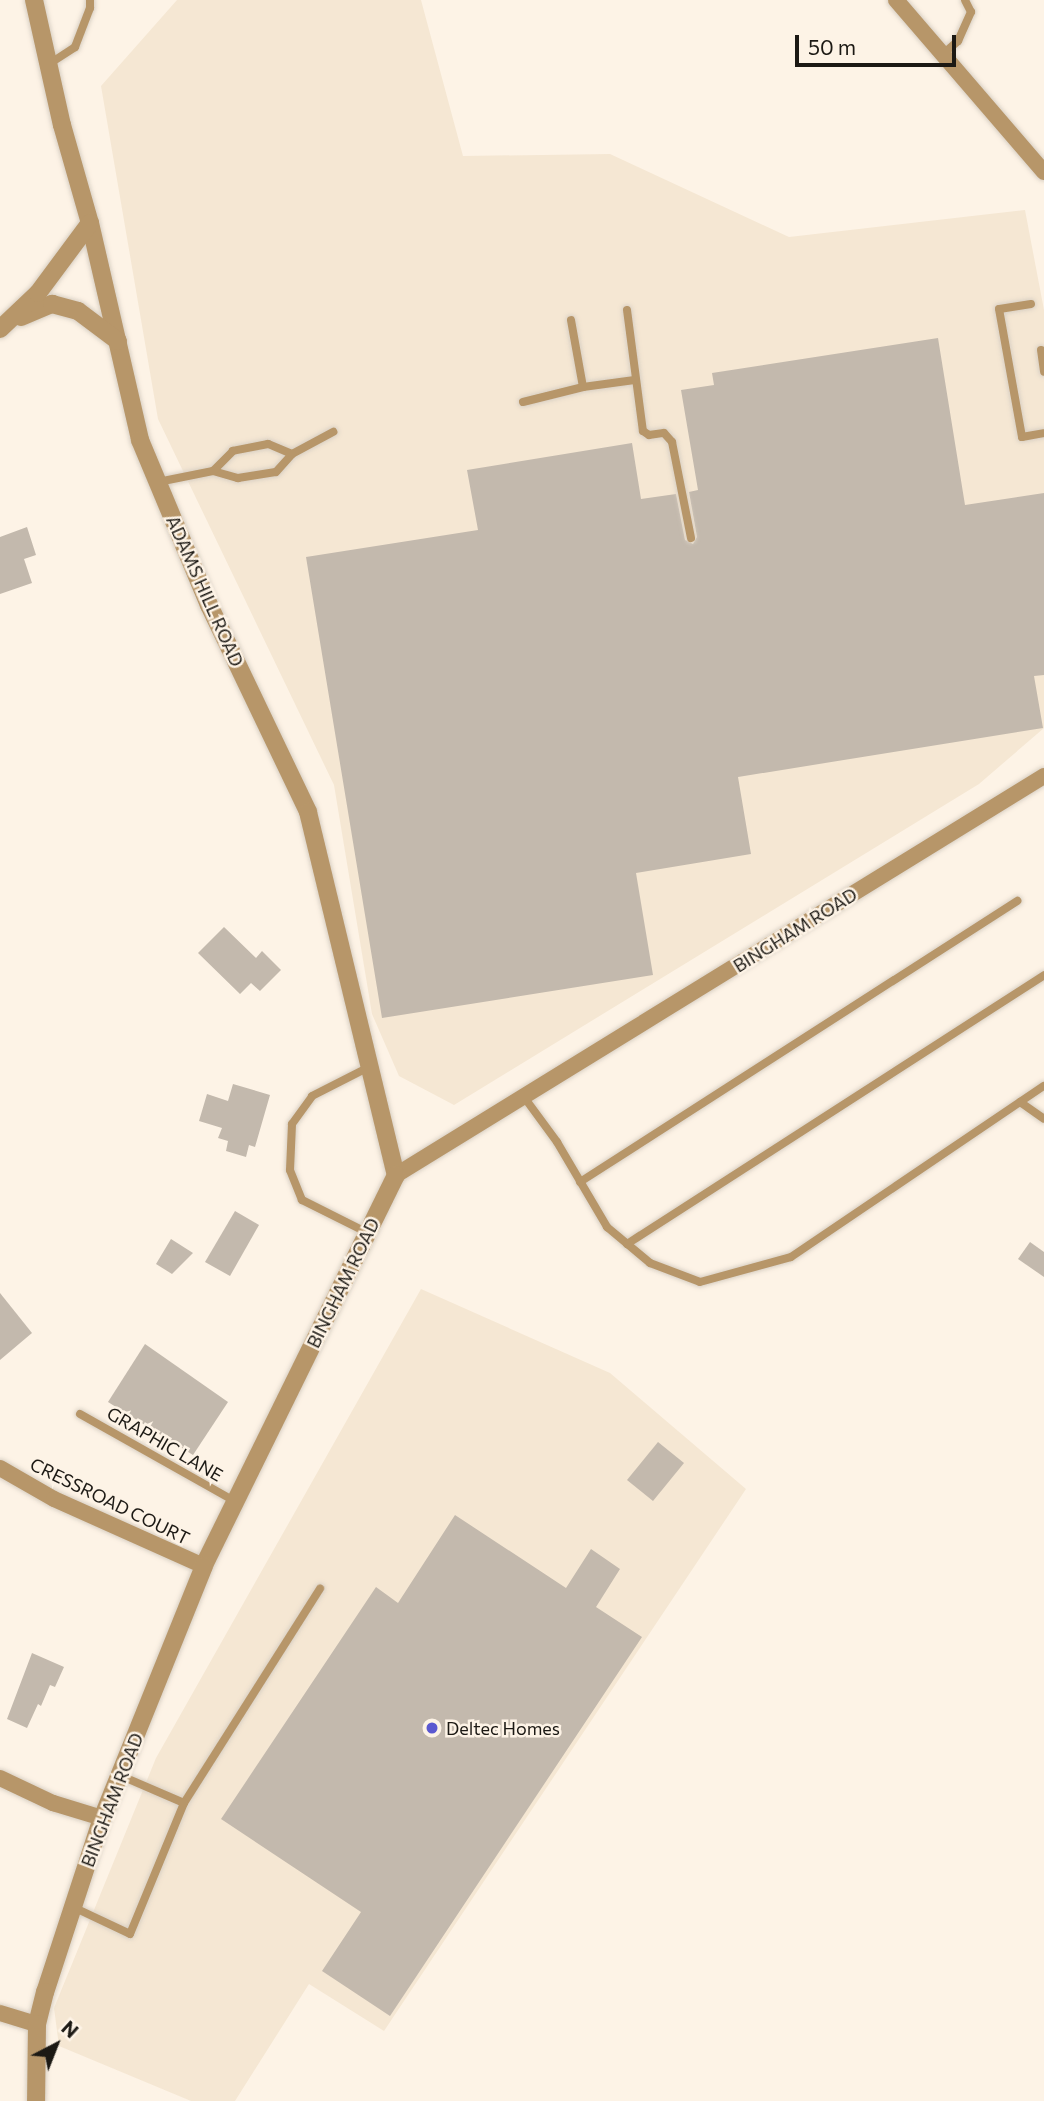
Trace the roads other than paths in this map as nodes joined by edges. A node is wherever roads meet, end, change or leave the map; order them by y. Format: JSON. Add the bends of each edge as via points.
{"nodes":[{"id":1,"x":34,"y":0,"type":"edge"},
{"id":2,"x":90,"y":0,"type":"edge"},
{"id":3,"x":896,"y":0,"type":"edge"},
{"id":4,"x":965,"y":0,"type":"edge"},
{"id":5,"x":943,"y":54,"type":"junction"},
{"id":6,"x":49,"y":64,"type":"junction"},
{"id":7,"x":1044,"y":172,"type":"edge"},
{"id":8,"x":90,"y":223,"type":"junction"},
{"id":9,"x":1031,"y":304,"type":"dead end"},
{"id":10,"x":627,"y":310,"type":"dead end"},
{"id":11,"x":571,"y":320,"type":"dead end"},
{"id":12,"x":0,"y":329,"type":"edge"},
{"id":13,"x":118,"y":341,"type":"junction"},
{"id":14,"x":1041,"y":350,"type":"dead end"},
{"id":15,"x":1044,"y":372,"type":"edge"},
{"id":16,"x":635,"y":380,"type":"junction"},
{"id":17,"x":583,"y":387,"type":"junction"},
{"id":18,"x":523,"y":402,"type":"dead end"},
{"id":19,"x":333,"y":432,"type":"dead end"},
{"id":20,"x":1044,"y":433,"type":"edge"},
{"id":21,"x":292,"y":454,"type":"junction"},
{"id":22,"x":213,"y":471,"type":"junction"},
{"id":23,"x":158,"y":482,"type":"junction"},
{"id":24,"x":691,"y":538,"type":"dead end"},
{"id":25,"x":1044,"y":776,"type":"edge"},
{"id":26,"x":1017,"y":901,"type":"dead end"},
{"id":27,"x":1044,"y":975,"type":"edge"},
{"id":28,"x":369,"y":1067,"type":"junction"},
{"id":29,"x":1044,"y":1086,"type":"edge"},
{"id":30,"x":524,"y":1097,"type":"junction"},
{"id":31,"x":1020,"y":1102,"type":"junction"},
{"id":32,"x":1044,"y":1119,"type":"edge"},
{"id":33,"x":396,"y":1175,"type":"junction"},
{"id":34,"x":580,"y":1182,"type":"junction"},
{"id":35,"x":368,"y":1233,"type":"junction"},
{"id":36,"x":627,"y":1244,"type":"junction"},
{"id":37,"x":80,"y":1414,"type":"dead end"},
{"id":38,"x":0,"y":1468,"type":"edge"},
{"id":39,"x":236,"y":1502,"type":"junction"},
{"id":40,"x":204,"y":1566,"type":"junction"},
{"id":41,"x":320,"y":1589,"type":"dead end"},
{"id":42,"x":119,"y":1775,"type":"junction"},
{"id":43,"x":0,"y":1779,"type":"edge"},
{"id":44,"x":184,"y":1803,"type":"junction"},
{"id":45,"x":102,"y":1818,"type":"junction"},
{"id":46,"x":73,"y":1907,"type":"junction"},
{"id":47,"x":0,"y":2013,"type":"edge"},
{"id":48,"x":37,"y":2024,"type":"junction"},
{"id":49,"x":36,"y":2101,"type":"edge"}],
"edges":[{"from":1,"to":6,"type":"street","name":"ADAMS HILL ROAD"},
{"from":2,"to":6,"type":"lane","via":[[75,47]]},
{"from":3,"to":5,"type":"street"},
{"from":4,"to":5,"type":"lane","via":[[971,12],[957,41]]},
{"from":5,"to":7,"type":"street"},
{"from":6,"to":8,"type":"street","name":"ADAMS HILL ROAD"},
{"from":8,"to":12,"type":"street","via":[[38,293]]},
{"from":8,"to":13,"type":"street","name":"ADAMS HILL ROAD"},
{"from":9,"to":20,"type":"lane","via":[[999,309],[1022,437]]},
{"from":10,"to":16,"type":"lane"},
{"from":11,"to":17,"type":"lane"},
{"from":12,"to":13,"type":"street","via":[[52,304],[92,318]]},
{"from":13,"to":23,"type":"street","name":"ADAMS HILL ROAD","via":[[140,440]]},
{"from":14,"to":15,"type":"lane"},
{"from":16,"to":17,"type":"lane"},
{"from":16,"to":24,"type":"lane","via":[[643,431],[664,433],[672,442]]},
{"from":17,"to":18,"type":"lane"},
{"from":19,"to":21,"type":"lane"},
{"from":21,"to":22,"type":"lane","via":[[276,472],[238,478]]},
{"from":21,"to":22,"type":"lane","via":[[268,444],[233,451]]},
{"from":22,"to":23,"type":"lane"},
{"from":23,"to":28,"type":"street","name":"ADAMS HILL ROAD","via":[[209,605],[308,812]]},
{"from":25,"to":30,"type":"street","name":"BINGHAM ROAD"},
{"from":26,"to":34,"type":"lane"},
{"from":27,"to":36,"type":"lane"},
{"from":28,"to":33,"type":"street","name":"ADAMS HILL ROAD"},
{"from":28,"to":35,"type":"lane","via":[[312,1096],[292,1124],[290,1170],[302,1200]]},
{"from":29,"to":31,"type":"lane"},
{"from":30,"to":33,"type":"street","name":"BINGHAM ROAD"},
{"from":30,"to":34,"type":"lane"},
{"from":31,"to":32,"type":"lane"},
{"from":31,"to":36,"type":"lane","via":[[791,1257],[700,1282],[650,1263]]},
{"from":33,"to":35,"type":"street","name":"BINGHAM ROAD"},
{"from":34,"to":36,"type":"lane","via":[[607,1227]]},
{"from":35,"to":39,"type":"street","name":"BINGHAM ROAD"},
{"from":37,"to":39,"type":"lane","name":"GRAPHIC LANE"},
{"from":38,"to":40,"type":"street","name":"CRESSROAD COURT","via":[[54,1499]]},
{"from":39,"to":40,"type":"street","name":"BINGHAM ROAD"},
{"from":40,"to":42,"type":"street","name":"BINGHAM ROAD"},
{"from":41,"to":44,"type":"lane"},
{"from":42,"to":44,"type":"lane"},
{"from":42,"to":45,"type":"street","name":"BINGHAM ROAD"},
{"from":43,"to":45,"type":"street"},
{"from":44,"to":46,"type":"lane","via":[[130,1934]]},
{"from":45,"to":46,"type":"street","name":"BINGHAM ROAD"},
{"from":46,"to":48,"type":"street","name":"BINGHAM ROAD"},
{"from":47,"to":48,"type":"street"},
{"from":48,"to":49,"type":"street","name":"BINGHAM ROAD"}]}
